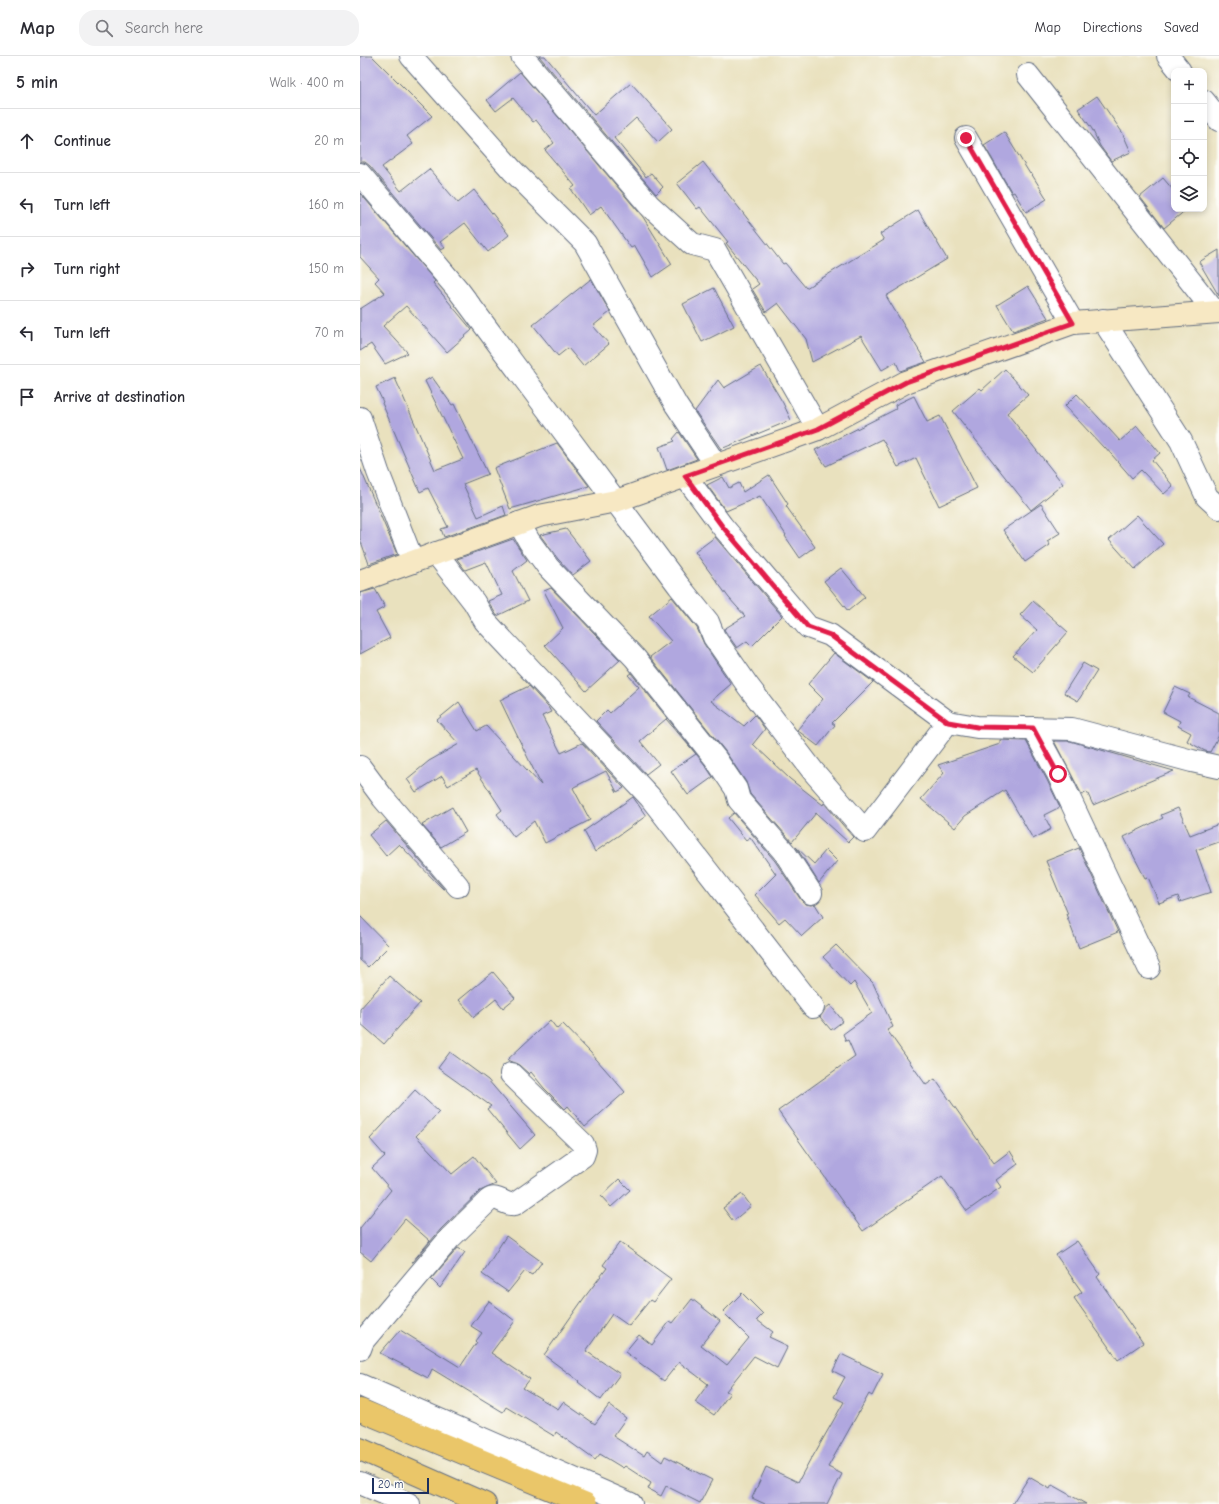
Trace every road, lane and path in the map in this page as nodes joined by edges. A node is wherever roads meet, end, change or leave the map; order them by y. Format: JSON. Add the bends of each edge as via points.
{"nodes":[{"id":1,"x":411,"y":56,"type":"edge"},
{"id":2,"x":522,"y":56,"type":"edge"},
{"id":3,"x":1168,"y":56,"type":"edge"},
{"id":4,"x":1178,"y":68,"type":"edge"},
{"id":5,"x":1028,"y":75,"type":"dead end"},
{"id":6,"x":1206,"y":104,"type":"edge"},
{"id":7,"x":1219,"y":120,"type":"edge"},
{"id":8,"x":966,"y":138,"type":"dead end"},
{"id":9,"x":360,"y":174,"type":"edge"},
{"id":10,"x":1217,"y":311,"type":"edge"},
{"id":11,"x":1103,"y":320,"type":"junction"},
{"id":12,"x":1073,"y":323,"type":"junction"},
{"id":13,"x":360,"y":418,"type":"edge"},
{"id":14,"x":818,"y":429,"type":"junction"},
{"id":15,"x":716,"y":465,"type":"junction"},
{"id":16,"x":685,"y":476,"type":"junction"},
{"id":17,"x":616,"y":501,"type":"junction"},
{"id":18,"x":1219,"y":508,"type":"edge"},
{"id":19,"x":519,"y":523,"type":"junction"},
{"id":20,"x":436,"y":553,"type":"junction"},
{"id":21,"x":413,"y":562,"type":"junction"},
{"id":22,"x":360,"y":580,"type":"edge"},
{"id":23,"x":948,"y":722,"type":"junction"},
{"id":24,"x":1033,"y":728,"type":"junction"},
{"id":25,"x":1219,"y":767,"type":"edge"},
{"id":26,"x":360,"y":768,"type":"edge"},
{"id":27,"x":458,"y":886,"type":"dead end"},
{"id":28,"x":811,"y":893,"type":"dead end"},
{"id":29,"x":1150,"y":968,"type":"dead end"},
{"id":30,"x":813,"y":1007,"type":"dead end"},
{"id":31,"x":511,"y":1074,"type":"dead end"},
{"id":32,"x":360,"y":1349,"type":"edge"},
{"id":33,"x":360,"y":1385,"type":"edge"},
{"id":34,"x":360,"y":1410,"type":"edge"},
{"id":35,"x":360,"y":1449,"type":"edge"},
{"id":36,"x":360,"y":1483,"type":"edge"},
{"id":37,"x":409,"y":1504,"type":"edge"},
{"id":38,"x":485,"y":1504,"type":"edge"},
{"id":39,"x":586,"y":1504,"type":"edge"},
{"id":40,"x":631,"y":1504,"type":"edge"}],
"edges":[{"from":1,"to":15,"type":"street","via":[[513,171],[585,243],[676,405]]},
{"from":2,"to":14,"type":"street","via":[[649,205],[692,244],[714,250]]},
{"from":3,"to":4,"type":"street"},
{"from":5,"to":10,"type":"street"},
{"from":6,"to":7,"type":"street"},
{"from":8,"to":12,"type":"street"},
{"from":9,"to":17,"type":"street","via":[[459,291]]},
{"from":10,"to":11,"type":"street"},
{"from":11,"to":12,"type":"street"},
{"from":11,"to":18,"type":"street","via":[[1181,441],[1207,497]]},
{"from":12,"to":14,"type":"street","via":[[906,382]]},
{"from":13,"to":21,"type":"street"},
{"from":14,"to":15,"type":"street"},
{"from":15,"to":16,"type":"street"},
{"from":16,"to":17,"type":"street"},
{"from":16,"to":23,"type":"street","via":[[722,526],[808,627],[830,635]]},
{"from":17,"to":19,"type":"street","via":[[539,516]]},
{"from":17,"to":23,"type":"street","via":[[708,622],[714,637],[748,686],[813,770],[865,831]]},
{"from":19,"to":20,"type":"street"},
{"from":19,"to":28,"type":"street","via":[[548,568],[635,658],[711,753],[736,789],[739,800],[785,853]]},
{"from":20,"to":21,"type":"street"},
{"from":20,"to":30,"type":"street","via":[[474,602],[484,621],[650,797]]},
{"from":21,"to":22,"type":"street"},
{"from":23,"to":24,"type":"street","via":[[977,727]]},
{"from":24,"to":25,"type":"street","via":[[1072,728]]},
{"from":24,"to":29,"type":"street","via":[[1058,774]]},
{"from":26,"to":27,"type":"street"},
{"from":31,"to":32,"type":"street","via":[[583,1144],[583,1156],[515,1204],[495,1198],[489,1200],[450,1238],[363,1341]]},
{"from":33,"to":40,"type":"street"},
{"from":34,"to":39,"type":"highway"},
{"from":35,"to":38,"type":"highway"},
{"from":36,"to":37,"type":"street"}]}
